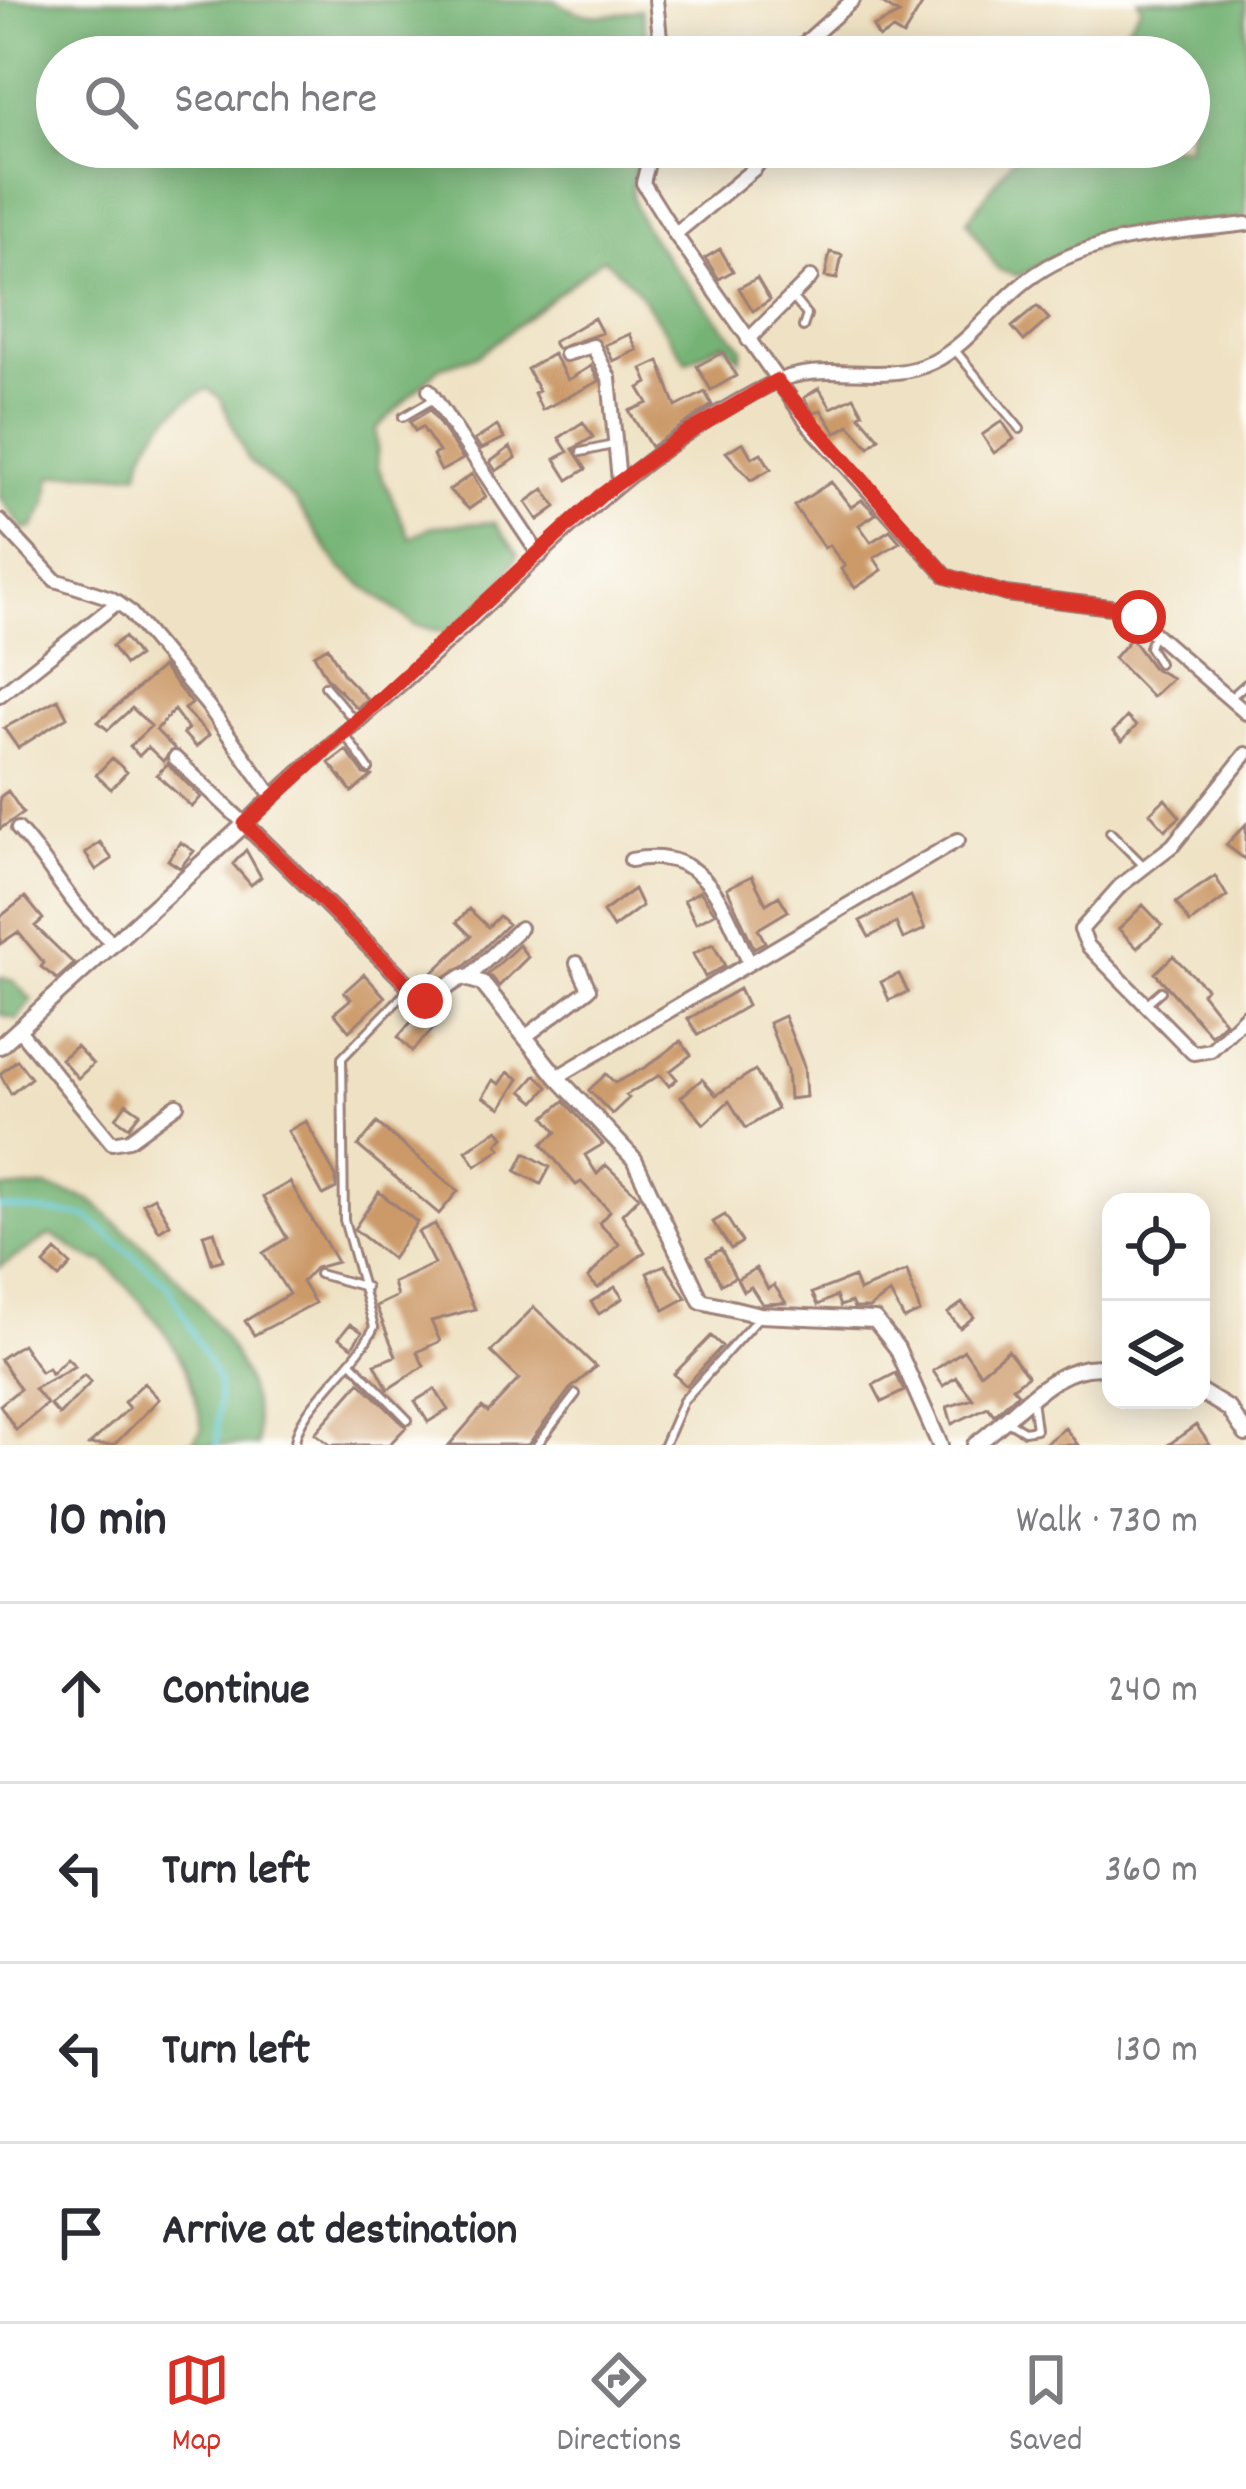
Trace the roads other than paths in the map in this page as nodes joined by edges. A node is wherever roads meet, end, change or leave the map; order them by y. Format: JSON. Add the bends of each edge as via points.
{"nodes":[{"id":1,"x":656,"y":0,"type":"edge"},
{"id":2,"x":853,"y":0,"type":"edge"},
{"id":3,"x":660,"y":36,"type":"edge"},
{"id":4,"x":812,"y":36,"type":"edge"},
{"id":5,"x":647,"y":168,"type":"edge"},
{"id":6,"x":755,"y":168,"type":"edge"},
{"id":7,"x":1246,"y":224,"type":"edge"},
{"id":8,"x":675,"y":234,"type":"junction"},
{"id":9,"x":811,"y":277,"type":"dead end"},
{"id":10,"x":793,"y":298,"type":"junction"},
{"id":11,"x":803,"y":327,"type":"dead end"},
{"id":12,"x":748,"y":340,"type":"junction"},
{"id":13,"x":954,"y":349,"type":"junction"},
{"id":14,"x":566,"y":354,"type":"dead end"},
{"id":15,"x":776,"y":381,"type":"junction"},
{"id":16,"x":432,"y":394,"type":"joint"},
{"id":17,"x":403,"y":417,"type":"dead end"},
{"id":18,"x":1020,"y":429,"type":"dead end"},
{"id":19,"x":613,"y":445,"type":"junction"},
{"id":20,"x":581,"y":452,"type":"dead end"},
{"id":21,"x":619,"y":481,"type":"junction"},
{"id":22,"x":0,"y":521,"type":"edge"},
{"id":23,"x":540,"y":556,"type":"junction"},
{"id":24,"x":118,"y":602,"type":"junction"},
{"id":25,"x":1142,"y":619,"type":"junction"},
{"id":26,"x":1155,"y":631,"type":"junction"},
{"id":27,"x":1129,"y":635,"type":"dead end"},
{"id":28,"x":1159,"y":663,"type":"dead end"},
{"id":29,"x":1246,"y":684,"type":"edge"},
{"id":30,"x":326,"y":686,"type":"dead end"},
{"id":31,"x":0,"y":695,"type":"edge"},
{"id":32,"x":1230,"y":698,"type":"junction"},
{"id":33,"x":1246,"y":713,"type":"edge"},
{"id":34,"x":357,"y":724,"type":"junction"},
{"id":35,"x":345,"y":734,"type":"junction"},
{"id":36,"x":1246,"y":754,"type":"edge"},
{"id":37,"x":175,"y":758,"type":"dead end"},
{"id":38,"x":369,"y":770,"type":"dead end"},
{"id":39,"x":272,"y":796,"type":"junction"},
{"id":40,"x":245,"y":824,"type":"junction"},
{"id":41,"x":18,"y":829,"type":"dead end"},
{"id":42,"x":1110,"y":832,"type":"dead end"},
{"id":43,"x":958,"y":840,"type":"dead end"},
{"id":44,"x":631,"y":860,"type":"dead end"},
{"id":45,"x":1145,"y":867,"type":"junction"},
{"id":46,"x":520,"y":928,"type":"dead end"},
{"id":47,"x":112,"y":944,"type":"junction"},
{"id":48,"x":749,"y":962,"type":"junction"},
{"id":49,"x":578,"y":963,"type":"dead end"},
{"id":50,"x":470,"y":976,"type":"junction"},
{"id":51,"x":409,"y":989,"type":"junction"},
{"id":52,"x":1161,"y":991,"type":"dead end"},
{"id":53,"x":1144,"y":1006,"type":"junction"},
{"id":54,"x":1246,"y":1016,"type":"edge"},
{"id":55,"x":19,"y":1030,"type":"junction"},
{"id":56,"x":525,"y":1037,"type":"junction"},
{"id":57,"x":0,"y":1046,"type":"edge"},
{"id":58,"x":557,"y":1077,"type":"junction"},
{"id":59,"x":177,"y":1105,"type":"dead end"},
{"id":60,"x":319,"y":1274,"type":"dead end"},
{"id":61,"x":366,"y":1287,"type":"junction"},
{"id":62,"x":760,"y":1315,"type":"junction"},
{"id":63,"x":352,"y":1363,"type":"junction"},
{"id":64,"x":1102,"y":1369,"type":"edge"},
{"id":65,"x":576,"y":1394,"type":"dead end"},
{"id":66,"x":1210,"y":1397,"type":"edge"},
{"id":67,"x":1032,"y":1399,"type":"junction"},
{"id":68,"x":408,"y":1420,"type":"dead end"},
{"id":69,"x":1006,"y":1421,"type":"junction"},
{"id":70,"x":1246,"y":1434,"type":"edge"},
{"id":71,"x":295,"y":1445,"type":"edge"},
{"id":72,"x":537,"y":1445,"type":"edge"},
{"id":73,"x":664,"y":1445,"type":"edge"},
{"id":74,"x":940,"y":1445,"type":"edge"},
{"id":75,"x":975,"y":1445,"type":"edge"}],
"edges":[{"from":1,"to":3,"type":"street"},
{"from":2,"to":4,"type":"street"},
{"from":5,"to":8,"type":"street","via":[[644,183]]},
{"from":6,"to":8,"type":"street"},
{"from":7,"to":13,"type":"street","via":[[1068,256],[1036,273]]},
{"from":8,"to":12,"type":"street"},
{"from":9,"to":10,"type":"street"},
{"from":10,"to":11,"type":"lane","via":[[807,315]]},
{"from":10,"to":12,"type":"street"},
{"from":12,"to":15,"type":"street"},
{"from":13,"to":15,"type":"street","via":[[899,374],[825,371]]},
{"from":13,"to":18,"type":"lane"},
{"from":14,"to":19,"type":"street","via":[[587,344],[598,351],[609,378]]},
{"from":15,"to":21,"type":"street"},
{"from":15,"to":25,"type":"street","via":[[946,576],[1006,594],[1126,609]]},
{"from":16,"to":17,"type":"lane"},
{"from":16,"to":23,"type":"street"},
{"from":19,"to":20,"type":"lane"},
{"from":19,"to":21,"type":"street"},
{"from":21,"to":23,"type":"street"},
{"from":22,"to":24,"type":"street","via":[[56,580]]},
{"from":23,"to":34,"type":"street"},
{"from":24,"to":31,"type":"street"},
{"from":24,"to":39,"type":"street"},
{"from":25,"to":26,"type":"street"},
{"from":25,"to":27,"type":"lane"},
{"from":26,"to":28,"type":"lane","via":[[1149,647]]},
{"from":26,"to":32,"type":"street"},
{"from":29,"to":32,"type":"lane"},
{"from":30,"to":34,"type":"lane"},
{"from":32,"to":33,"type":"street"},
{"from":34,"to":35,"type":"street"},
{"from":35,"to":38,"type":"lane"},
{"from":35,"to":39,"type":"street"},
{"from":36,"to":45,"type":"street","via":[[1214,800]]},
{"from":37,"to":40,"type":"street"},
{"from":39,"to":40,"type":"street"},
{"from":40,"to":47,"type":"street"},
{"from":40,"to":51,"type":"street"},
{"from":41,"to":47,"type":"street","via":[[78,915]]},
{"from":42,"to":45,"type":"lane"},
{"from":43,"to":48,"type":"street"},
{"from":44,"to":48,"type":"street","via":[[658,854],[692,866],[718,896]]},
{"from":45,"to":53,"type":"street","via":[[1081,930]]},
{"from":46,"to":50,"type":"street"},
{"from":47,"to":55,"type":"street"},
{"from":48,"to":58,"type":"street"},
{"from":49,"to":56,"type":"street","via":[[589,989]]},
{"from":50,"to":51,"type":"street","via":[[425,1001]]},
{"from":50,"to":56,"type":"street"},
{"from":51,"to":61,"type":"lane","via":[[342,1058],[344,1220]]},
{"from":52,"to":53,"type":"lane"},
{"from":53,"to":54,"type":"street","via":[[1193,1053],[1211,1050]]},
{"from":55,"to":57,"type":"street"},
{"from":55,"to":59,"type":"street","via":[[112,1142],[128,1140]]},
{"from":56,"to":58,"type":"street"},
{"from":58,"to":62,"type":"street","via":[[634,1159],[701,1301]]},
{"from":60,"to":61,"type":"lane"},
{"from":61,"to":63,"type":"lane","via":[[374,1328]]},
{"from":62,"to":73,"type":"lane","via":[[683,1401]]},
{"from":62,"to":74,"type":"street","via":[[875,1320],[897,1348]]},
{"from":63,"to":68,"type":"lane"},
{"from":63,"to":71,"type":"lane","via":[[301,1423]]},
{"from":64,"to":67,"type":"street","via":[[1077,1369]]},
{"from":65,"to":72,"type":"lane"},
{"from":66,"to":70,"type":"street"},
{"from":67,"to":69,"type":"street"},
{"from":67,"to":69,"type":"lane","via":[[1036,1430]]},
{"from":69,"to":75,"type":"street"}]}
